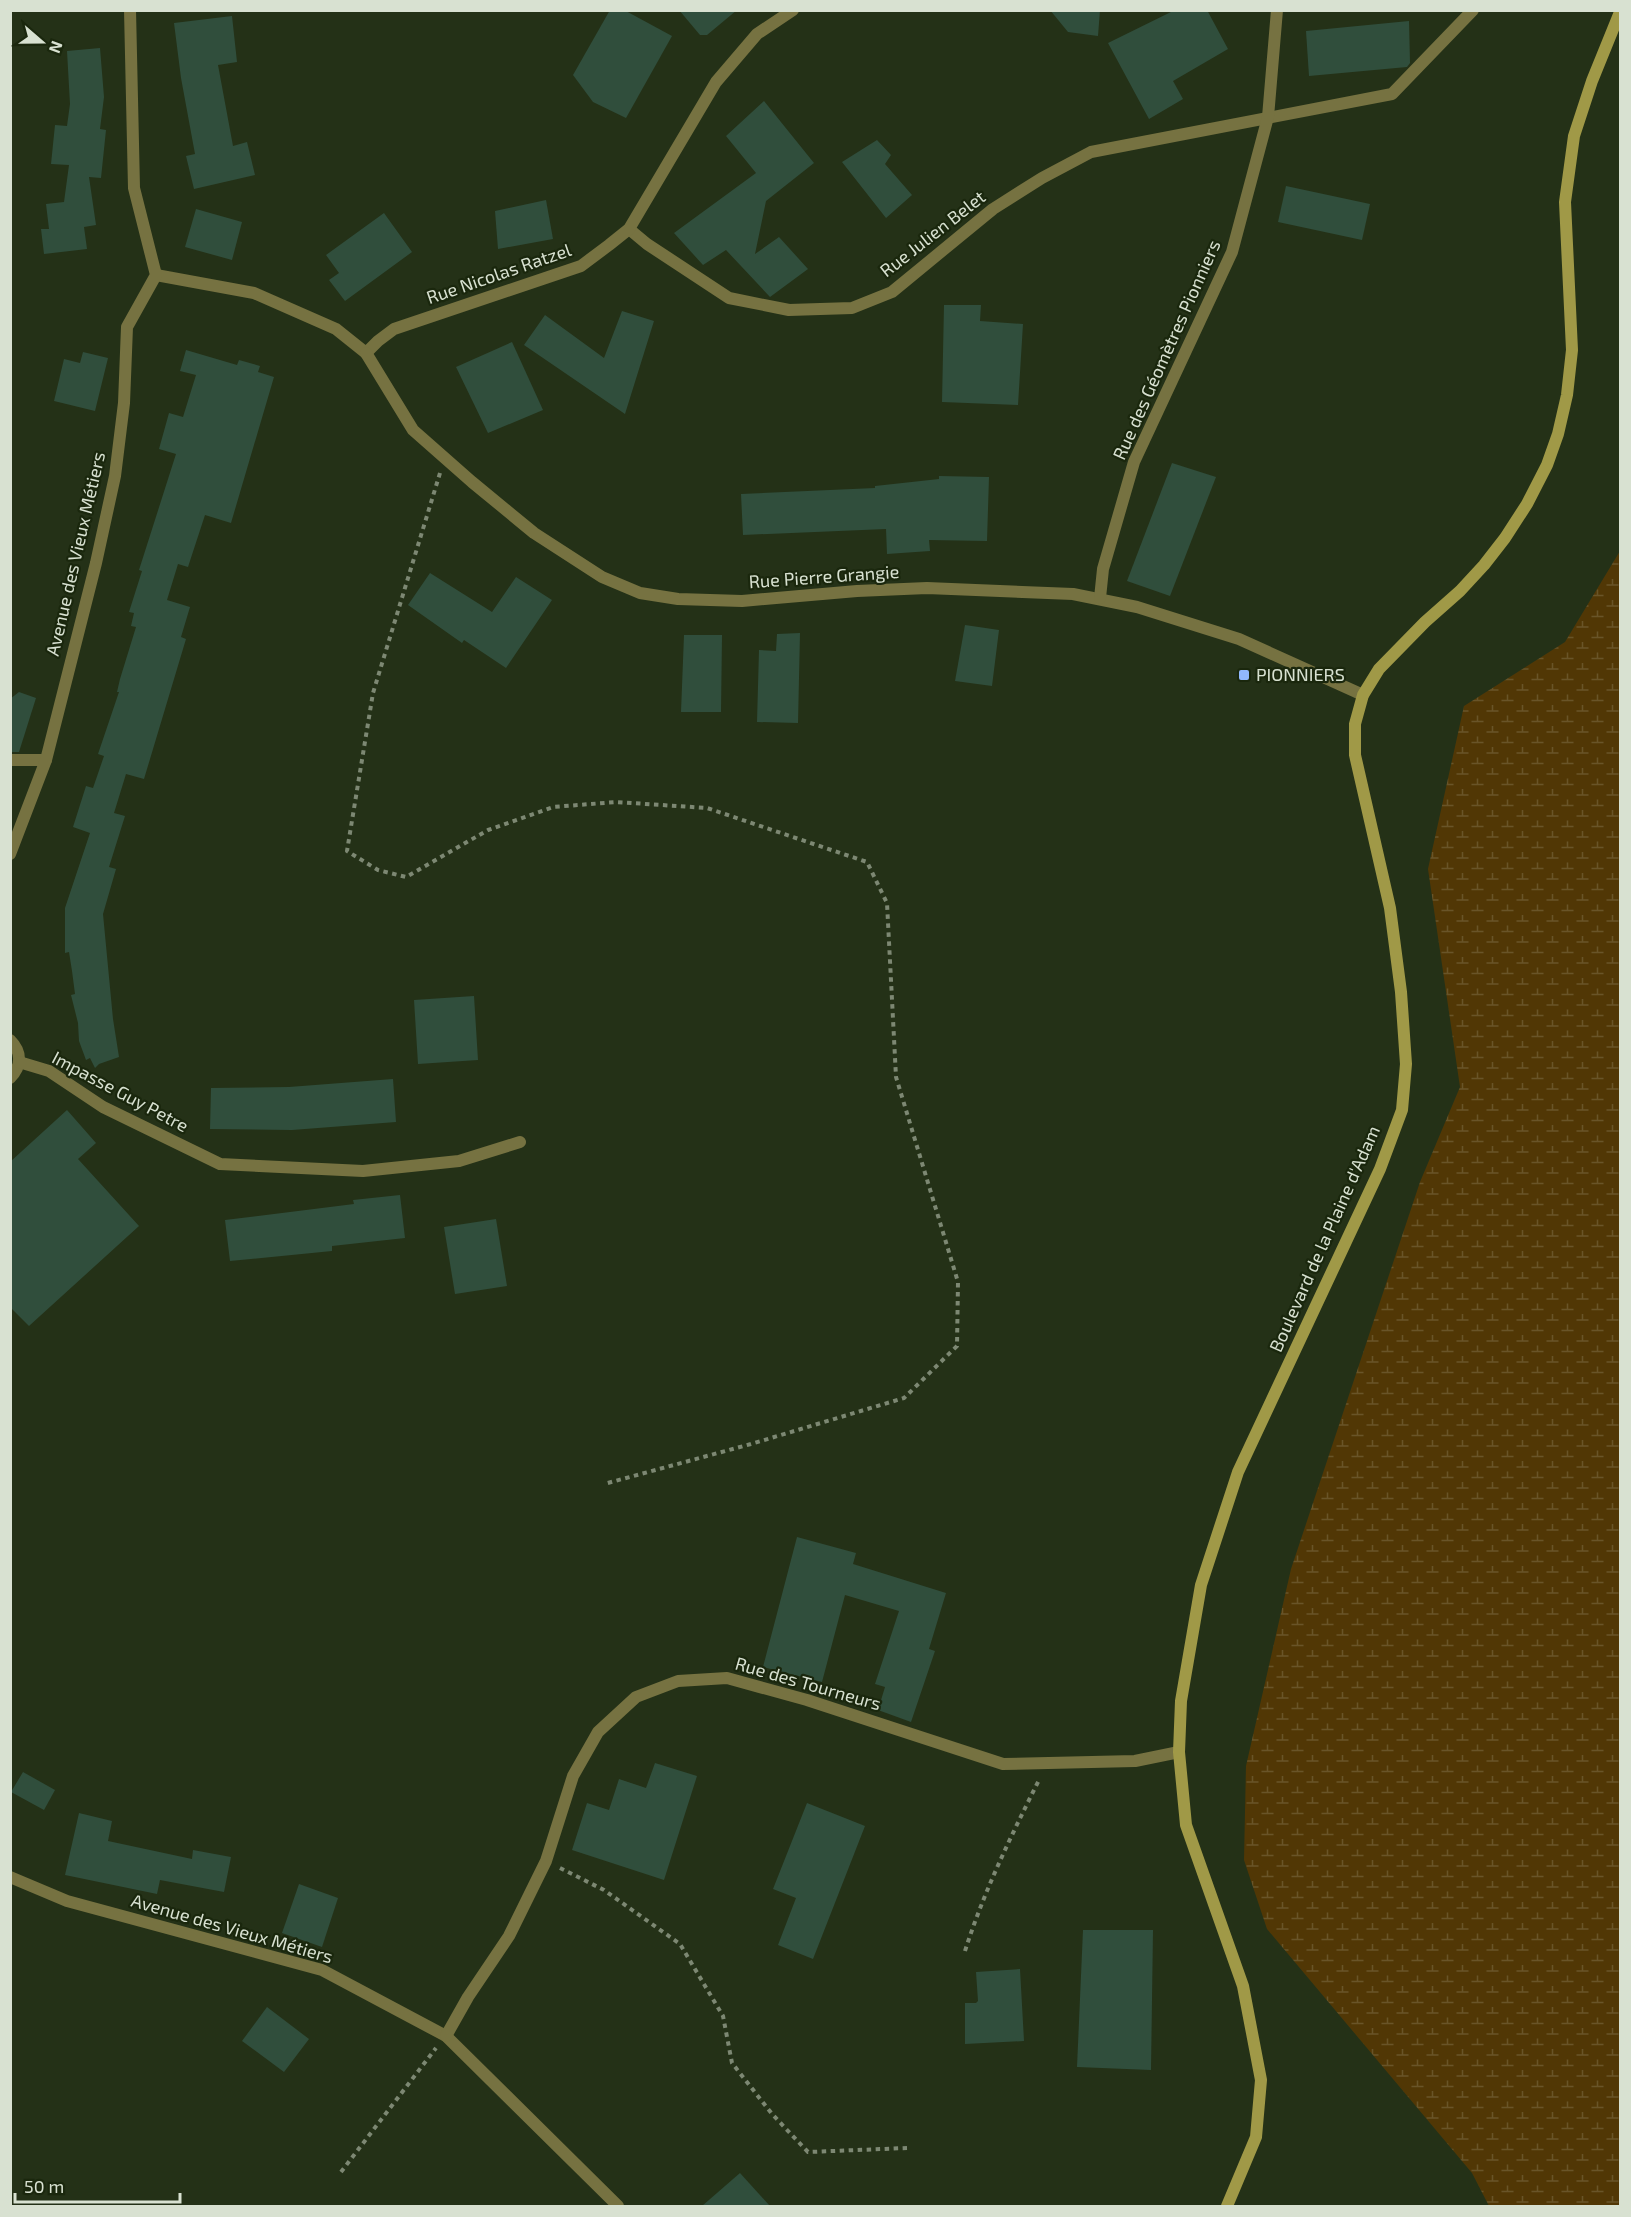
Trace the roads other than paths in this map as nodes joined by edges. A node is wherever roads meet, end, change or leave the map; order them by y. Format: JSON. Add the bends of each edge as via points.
{"nodes":[{"id":1,"x":130,"y":10,"type":"edge"},
{"id":2,"x":793,"y":10,"type":"edge"},
{"id":3,"x":1277,"y":10,"type":"edge"},
{"id":4,"x":1473,"y":10,"type":"edge"},
{"id":5,"x":1620,"y":12,"type":"edge"},
{"id":6,"x":1268,"y":117,"type":"junction"},
{"id":7,"x":629,"y":229,"type":"junction"},
{"id":8,"x":156,"y":275,"type":"junction"},
{"id":9,"x":366,"y":353,"type":"junction"},
{"id":10,"x":1100,"y":598,"type":"junction"},
{"id":11,"x":1363,"y":695,"type":"junction"},
{"id":12,"x":10,"y":760,"type":"edge"},
{"id":13,"x":46,"y":760,"type":"junction"},
{"id":14,"x":10,"y":854,"type":"edge"},
{"id":15,"x":10,"y":1040,"type":"edge"},
{"id":16,"x":19,"y":1062,"type":"junction"},
{"id":17,"x":10,"y":1078,"type":"edge"},
{"id":18,"x":520,"y":1142,"type":"dead end"},
{"id":19,"x":1179,"y":1752,"type":"junction"},
{"id":20,"x":10,"y":1877,"type":"edge"},
{"id":21,"x":446,"y":2036,"type":"junction"},
{"id":22,"x":618,"y":2206,"type":"edge"},
{"id":23,"x":1227,"y":2206,"type":"edge"}],
"edges":[{"from":1,"to":8,"type":"street","via":[[134,188]]},
{"from":2,"to":7,"type":"street","name":"Rue Nicolas Ratzel","via":[[757,34],[716,82]]},
{"from":3,"to":6,"type":"street","name":"Rue des Géomètres Pionniers"},
{"from":4,"to":6,"type":"street","name":"Rue Julien Belet","via":[[1392,94]]},
{"from":5,"to":11,"type":"street","name":"Boulevard de la Plaine d'Adam","via":[[1574,136],[1565,202],[1572,350],[1567,395],[1547,465],[1511,530],[1484,565],[1379,669]]},
{"from":6,"to":7,"type":"street","name":"Rue Julien Belet","via":[[1091,152],[993,209],[892,292],[852,308],[789,310],[729,298]]},
{"from":6,"to":10,"type":"street","name":"Rue des Géomètres Pionniers","via":[[1232,252],[1134,462],[1103,569]]},
{"from":7,"to":9,"type":"street","name":"Rue Nicolas Ratzel","via":[[580,266],[394,329]]},
{"from":8,"to":9,"type":"street","via":[[254,293],[336,329]]},
{"from":8,"to":13,"type":"street","name":"Avenue des Vieux Métiers","via":[[127,327],[124,403],[115,476]]},
{"from":9,"to":10,"type":"street","name":"Rue Pierre Grangie","via":[[413,430],[444,458],[534,533],[602,577],[640,593],[678,599],[742,601],[927,588]]},
{"from":10,"to":11,"type":"street","name":"Rue Pierre Grangie","via":[[1239,639]]},
{"from":11,"to":19,"type":"street","name":"Boulevard de la Plaine d'Adam","via":[[1355,724],[1355,755],[1390,908],[1406,1064],[1402,1110],[1380,1169],[1238,1472],[1201,1585],[1181,1701]]},
{"from":12,"to":13,"type":"street"},
{"from":13,"to":14,"type":"street","name":"Avenue des Vieux Métiers"},
{"from":15,"to":16,"type":"street"},
{"from":16,"to":17,"type":"street"},
{"from":16,"to":18,"type":"street","name":"Impasse Guy Petre","via":[[49,1071],[104,1107],[220,1164],[363,1171],[459,1161]]},
{"from":19,"to":21,"type":"street","name":"Rue des Tourneurs","via":[[1135,1761],[1003,1764],[728,1678],[678,1681],[636,1697],[598,1732],[573,1776],[546,1861],[509,1936]]},
{"from":19,"to":23,"type":"street","name":"Boulevard de la Plaine d'Adam","via":[[1186,1824],[1243,1986],[1260,2080],[1256,2137]]},
{"from":20,"to":21,"type":"street","name":"Avenue des Vieux Métiers","via":[[67,1901],[322,1970]]},
{"from":21,"to":22,"type":"street","name":"Avenue des Vieux Métiers"}]}
